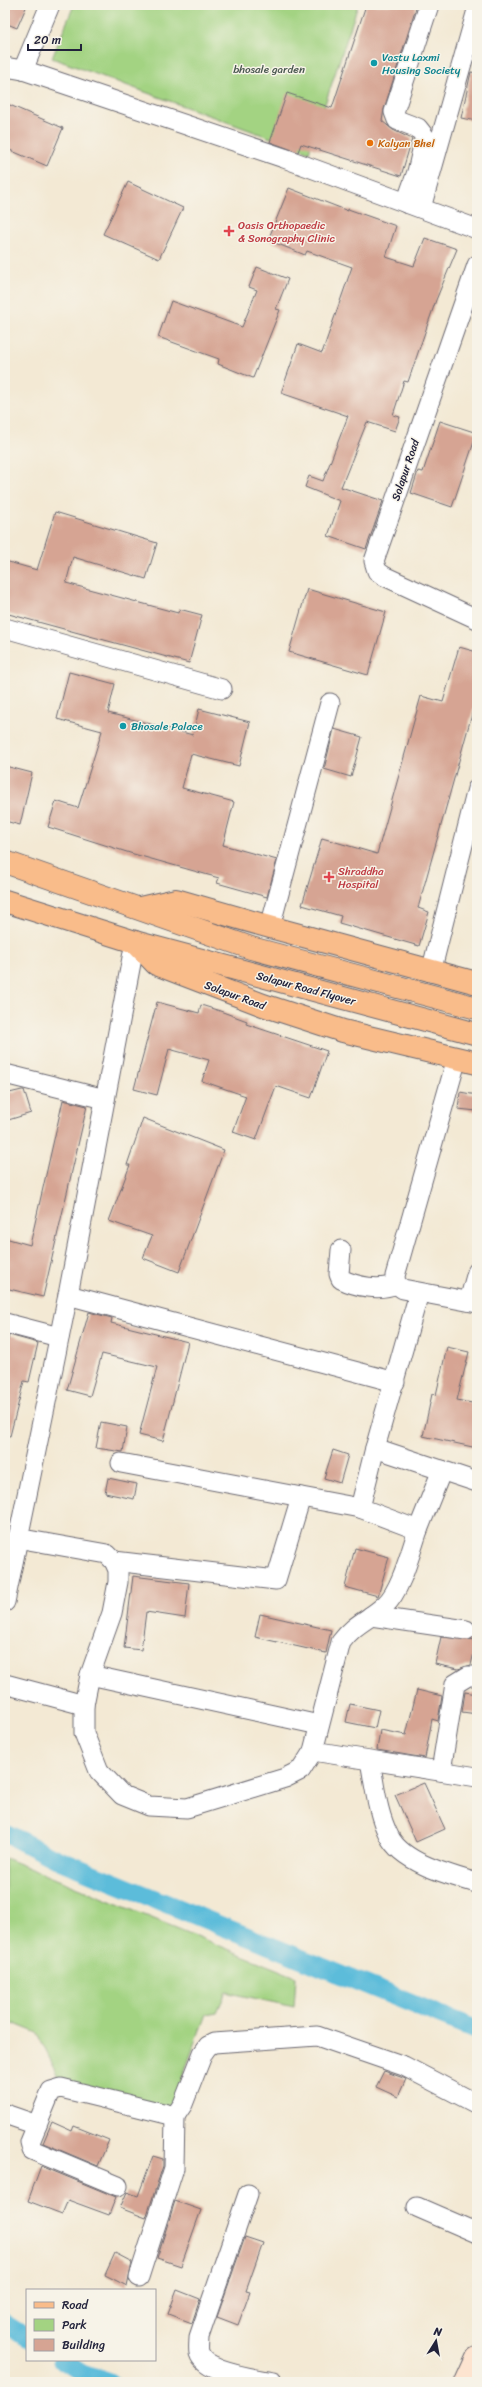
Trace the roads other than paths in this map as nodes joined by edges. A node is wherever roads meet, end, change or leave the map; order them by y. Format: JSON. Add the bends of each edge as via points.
{"nodes":[{"id":1,"x":50,"y":5,"type":"edge"},
{"id":2,"x":429,"y":5,"type":"edge"},
{"id":3,"x":477,"y":10,"type":"edge"},
{"id":4,"x":14,"y":69,"type":"edge"},
{"id":5,"x":413,"y":206,"type":"junction"},
{"id":6,"x":477,"y":229,"type":"edge"},
{"id":7,"x":477,"y":265,"type":"edge"},
{"id":8,"x":477,"y":619,"type":"edge"},
{"id":9,"x":5,"y":628,"type":"edge"},
{"id":10,"x":222,"y":690,"type":"dead end"},
{"id":11,"x":330,"y":703,"type":"dead end"},
{"id":12,"x":477,"y":789,"type":"edge"},
{"id":13,"x":5,"y":862,"type":"edge"},
{"id":14,"x":5,"y":901,"type":"edge"},
{"id":15,"x":140,"y":908,"type":"junction"},
{"id":16,"x":270,"y":927,"type":"junction"},
{"id":17,"x":134,"y":942,"type":"junction"},
{"id":18,"x":431,"y":972,"type":"junction"},
{"id":19,"x":477,"y":983,"type":"edge"},
{"id":20,"x":477,"y":1008,"type":"edge"},
{"id":21,"x":477,"y":1034,"type":"edge"},
{"id":22,"x":467,"y":1061,"type":"edge"},
{"id":23,"x":5,"y":1074,"type":"edge"},
{"id":24,"x":105,"y":1099,"type":"junction"},
{"id":25,"x":341,"y":1250,"type":"dead end"},
{"id":26,"x":477,"y":1272,"type":"edge"},
{"id":27,"x":396,"y":1284,"type":"junction"},
{"id":28,"x":419,"y":1293,"type":"junction"},
{"id":29,"x":68,"y":1295,"type":"junction"},
{"id":30,"x":473,"y":1302,"type":"edge"},
{"id":31,"x":5,"y":1323,"type":"edge"},
{"id":32,"x":59,"y":1337,"type":"junction"},
{"id":33,"x":395,"y":1382,"type":"junction"},
{"id":34,"x":375,"y":1448,"type":"junction"},
{"id":35,"x":121,"y":1463,"type":"dead end"},
{"id":36,"x":442,"y":1470,"type":"junction"},
{"id":37,"x":477,"y":1482,"type":"edge"},
{"id":38,"x":301,"y":1497,"type":"junction"},
{"id":39,"x":360,"y":1508,"type":"junction"},
{"id":40,"x":418,"y":1530,"type":"junction"},
{"id":41,"x":17,"y":1538,"type":"junction"},
{"id":42,"x":114,"y":1561,"type":"junction"},
{"id":43,"x":5,"y":1602,"type":"edge"},
{"id":44,"x":371,"y":1616,"type":"junction"},
{"id":45,"x":466,"y":1630,"type":"dead end"},
{"id":46,"x":90,"y":1675,"type":"junction"},
{"id":47,"x":477,"y":1676,"type":"edge"},
{"id":48,"x":5,"y":1684,"type":"edge"},
{"id":49,"x":84,"y":1705,"type":"junction"},
{"id":50,"x":319,"y":1725,"type":"junction"},
{"id":51,"x":313,"y":1751,"type":"junction"},
{"id":52,"x":370,"y":1761,"type":"junction"},
{"id":53,"x":441,"y":1771,"type":"junction"},
{"id":54,"x":477,"y":1777,"type":"edge"},
{"id":55,"x":477,"y":1883,"type":"edge"},
{"id":56,"x":477,"y":2104,"type":"edge"},
{"id":57,"x":5,"y":2114,"type":"edge"},
{"id":58,"x":175,"y":2116,"type":"junction"},
{"id":59,"x":37,"y":2125,"type":"junction"},
{"id":60,"x":118,"y":2186,"type":"dead end"},
{"id":61,"x":248,"y":2194,"type":"dead end"},
{"id":62,"x":418,"y":2207,"type":"dead end"},
{"id":63,"x":477,"y":2233,"type":"edge"},
{"id":64,"x":139,"y":2277,"type":"dead end"},
{"id":65,"x":477,"y":2358,"type":"edge"},
{"id":66,"x":273,"y":2382,"type":"edge"},
{"id":67,"x":466,"y":2382,"type":"edge"}],
"edges":[{"from":1,"to":4,"type":"street"},
{"from":2,"to":5,"type":"street","via":[[394,112],[397,120],[418,128],[425,137]]},
{"from":3,"to":5,"type":"street"},
{"from":4,"to":5,"type":"street","via":[[284,158]]},
{"from":5,"to":6,"type":"street"},
{"from":7,"to":8,"type":"street","name":"Solapur Road","via":[[374,560],[377,571],[384,576]]},
{"from":9,"to":10,"type":"street"},
{"from":11,"to":16,"type":"street"},
{"from":12,"to":18,"type":"street"},
{"from":13,"to":15,"type":"main road"},
{"from":14,"to":17,"type":"main road","name":"Solapur Road"},
{"from":15,"to":16,"type":"main road","via":[[176,900]]},
{"from":15,"to":20,"type":"main road","via":[[251,948]]},
{"from":16,"to":18,"type":"main road"},
{"from":17,"to":21,"type":"main road","name":"Solapur Road Flyover"},
{"from":17,"to":22,"type":"main road","name":"Solapur Road","via":[[156,964],[263,1005],[343,1031]]},
{"from":17,"to":24,"type":"street"},
{"from":18,"to":19,"type":"main road"},
{"from":22,"to":27,"type":"street","via":[[395,1276]]},
{"from":23,"to":24,"type":"street"},
{"from":24,"to":29,"type":"street"},
{"from":25,"to":27,"type":"street","via":[[341,1279],[385,1289]]},
{"from":26,"to":30,"type":"street"},
{"from":27,"to":28,"type":"street","via":[[402,1289]]},
{"from":28,"to":30,"type":"street"},
{"from":28,"to":33,"type":"street"},
{"from":29,"to":32,"type":"street"},
{"from":29,"to":33,"type":"street"},
{"from":31,"to":32,"type":"street"},
{"from":32,"to":41,"type":"street"},
{"from":33,"to":34,"type":"street"},
{"from":34,"to":36,"type":"street"},
{"from":34,"to":39,"type":"street"},
{"from":35,"to":38,"type":"street"},
{"from":36,"to":37,"type":"street"},
{"from":36,"to":40,"type":"street"},
{"from":38,"to":39,"type":"street"},
{"from":38,"to":42,"type":"street","via":[[276,1580]]},
{"from":39,"to":40,"type":"street"},
{"from":40,"to":44,"type":"street","via":[[394,1595]]},
{"from":41,"to":42,"type":"street","via":[[107,1554]]},
{"from":41,"to":43,"type":"street"},
{"from":42,"to":46,"type":"street","via":[[118,1570],[116,1598]]},
{"from":44,"to":45,"type":"street"},
{"from":44,"to":50,"type":"street","via":[[351,1628],[341,1642]]},
{"from":46,"to":49,"type":"street"},
{"from":46,"to":50,"type":"street"},
{"from":47,"to":53,"type":"street","via":[[468,1676],[455,1684]]},
{"from":48,"to":49,"type":"street"},
{"from":49,"to":51,"type":"street","via":[[84,1733],[99,1771],[122,1795],[149,1806],[187,1808],[285,1778],[301,1770]]},
{"from":50,"to":51,"type":"street"},
{"from":51,"to":52,"type":"street"},
{"from":52,"to":53,"type":"street"},
{"from":52,"to":55,"type":"street","via":[[380,1816],[389,1838],[400,1850],[416,1861]]},
{"from":53,"to":54,"type":"street"},
{"from":56,"to":58,"type":"street","via":[[404,2066],[317,2036],[214,2043],[208,2046],[183,2104]]},
{"from":57,"to":59,"type":"street"},
{"from":58,"to":59,"type":"street","via":[[56,2088],[51,2091]]},
{"from":58,"to":64,"type":"street","via":[[174,2168]]},
{"from":59,"to":60,"type":"street","via":[[30,2142],[32,2150]]},
{"from":61,"to":66,"type":"street","via":[[199,2337],[199,2354],[206,2363],[221,2371]]},
{"from":62,"to":63,"type":"street"},
{"from":65,"to":67,"type":"street"}]}
